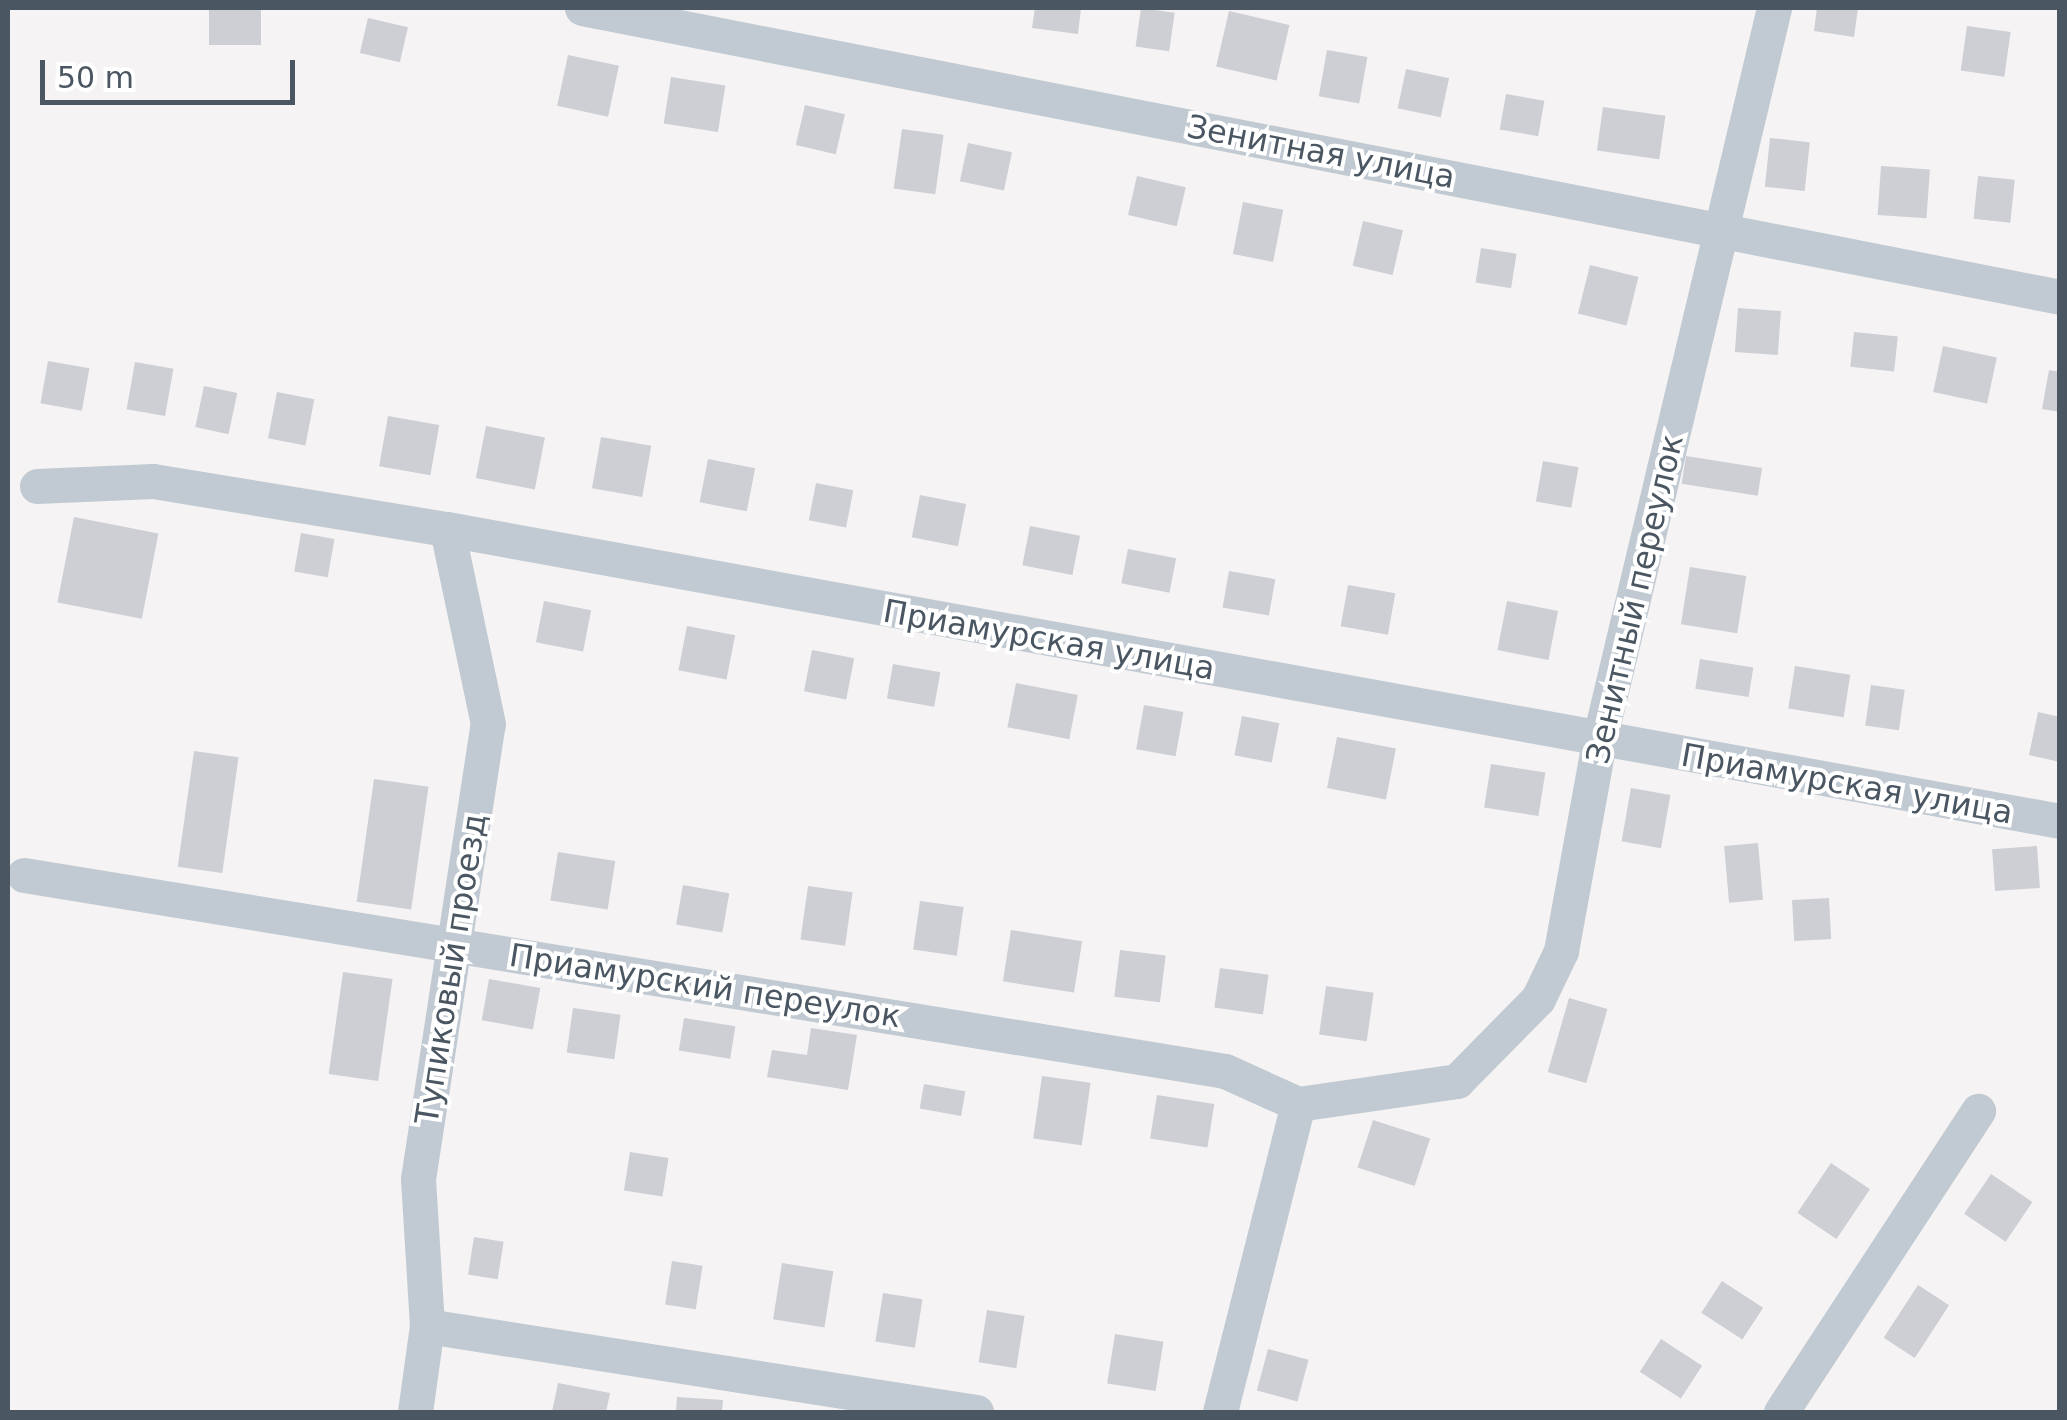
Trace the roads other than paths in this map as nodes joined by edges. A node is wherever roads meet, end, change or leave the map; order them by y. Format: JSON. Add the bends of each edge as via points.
{"nodes":[{"id":1,"x":582,"y":8,"type":"edge"},
{"id":2,"x":1774,"y":8,"type":"edge"},
{"id":3,"x":1724,"y":231,"type":"junction"},
{"id":4,"x":2060,"y":297,"type":"edge"},
{"id":5,"x":38,"y":486,"type":"dead end"},
{"id":6,"x":447,"y":529,"type":"junction"},
{"id":7,"x":1599,"y":741,"type":"junction"},
{"id":8,"x":2060,"y":821,"type":"edge"},
{"id":9,"x":24,"y":875,"type":"dead end"},
{"id":10,"x":455,"y":949,"type":"junction"},
{"id":11,"x":1381,"y":1096,"type":"joint"},
{"id":12,"x":1298,"y":1104,"type":"junction"},
{"id":13,"x":1978,"y":1111,"type":"dead end"},
{"id":14,"x":427,"y":1326,"type":"junction"},
{"id":15,"x":415,"y":1412,"type":"edge"},
{"id":16,"x":976,"y":1412,"type":"edge"},
{"id":17,"x":1220,"y":1412,"type":"edge"},
{"id":18,"x":1782,"y":1412,"type":"edge"}],
"edges":[{"from":1,"to":3,"type":"street","name":"Зенитная улица"},
{"from":2,"to":3,"type":"street","name":"Зенитный переулок"},
{"from":3,"to":4,"type":"street","name":"Зенитная улица"},
{"from":3,"to":7,"type":"street","name":"Зенитный переулок"},
{"from":5,"to":6,"type":"street","name":"Приамурская улица","via":[[153,481]]},
{"from":6,"to":7,"type":"street","name":"Приамурская улица"},
{"from":6,"to":10,"type":"street","name":"Тупиковый проезд","via":[[488,724]]},
{"from":7,"to":8,"type":"street","name":"Приамурская улица"},
{"from":7,"to":11,"type":"street","name":"Зенитный переулок","via":[[1561,951],[1538,999],[1458,1081]]},
{"from":9,"to":10,"type":"street","name":"Приамурский переулок"},
{"from":10,"to":12,"type":"street","name":"Приамурский переулок","via":[[1225,1071]]},
{"from":10,"to":14,"type":"street","name":"Тупиковый проезд","via":[[418,1178]]},
{"from":11,"to":12,"type":"street","name":"Приамурский переулок"},
{"from":12,"to":17,"type":"street"},
{"from":13,"to":18,"type":"street"},
{"from":14,"to":15,"type":"street","name":"Тупиковый проезд"},
{"from":14,"to":16,"type":"street"}]}
